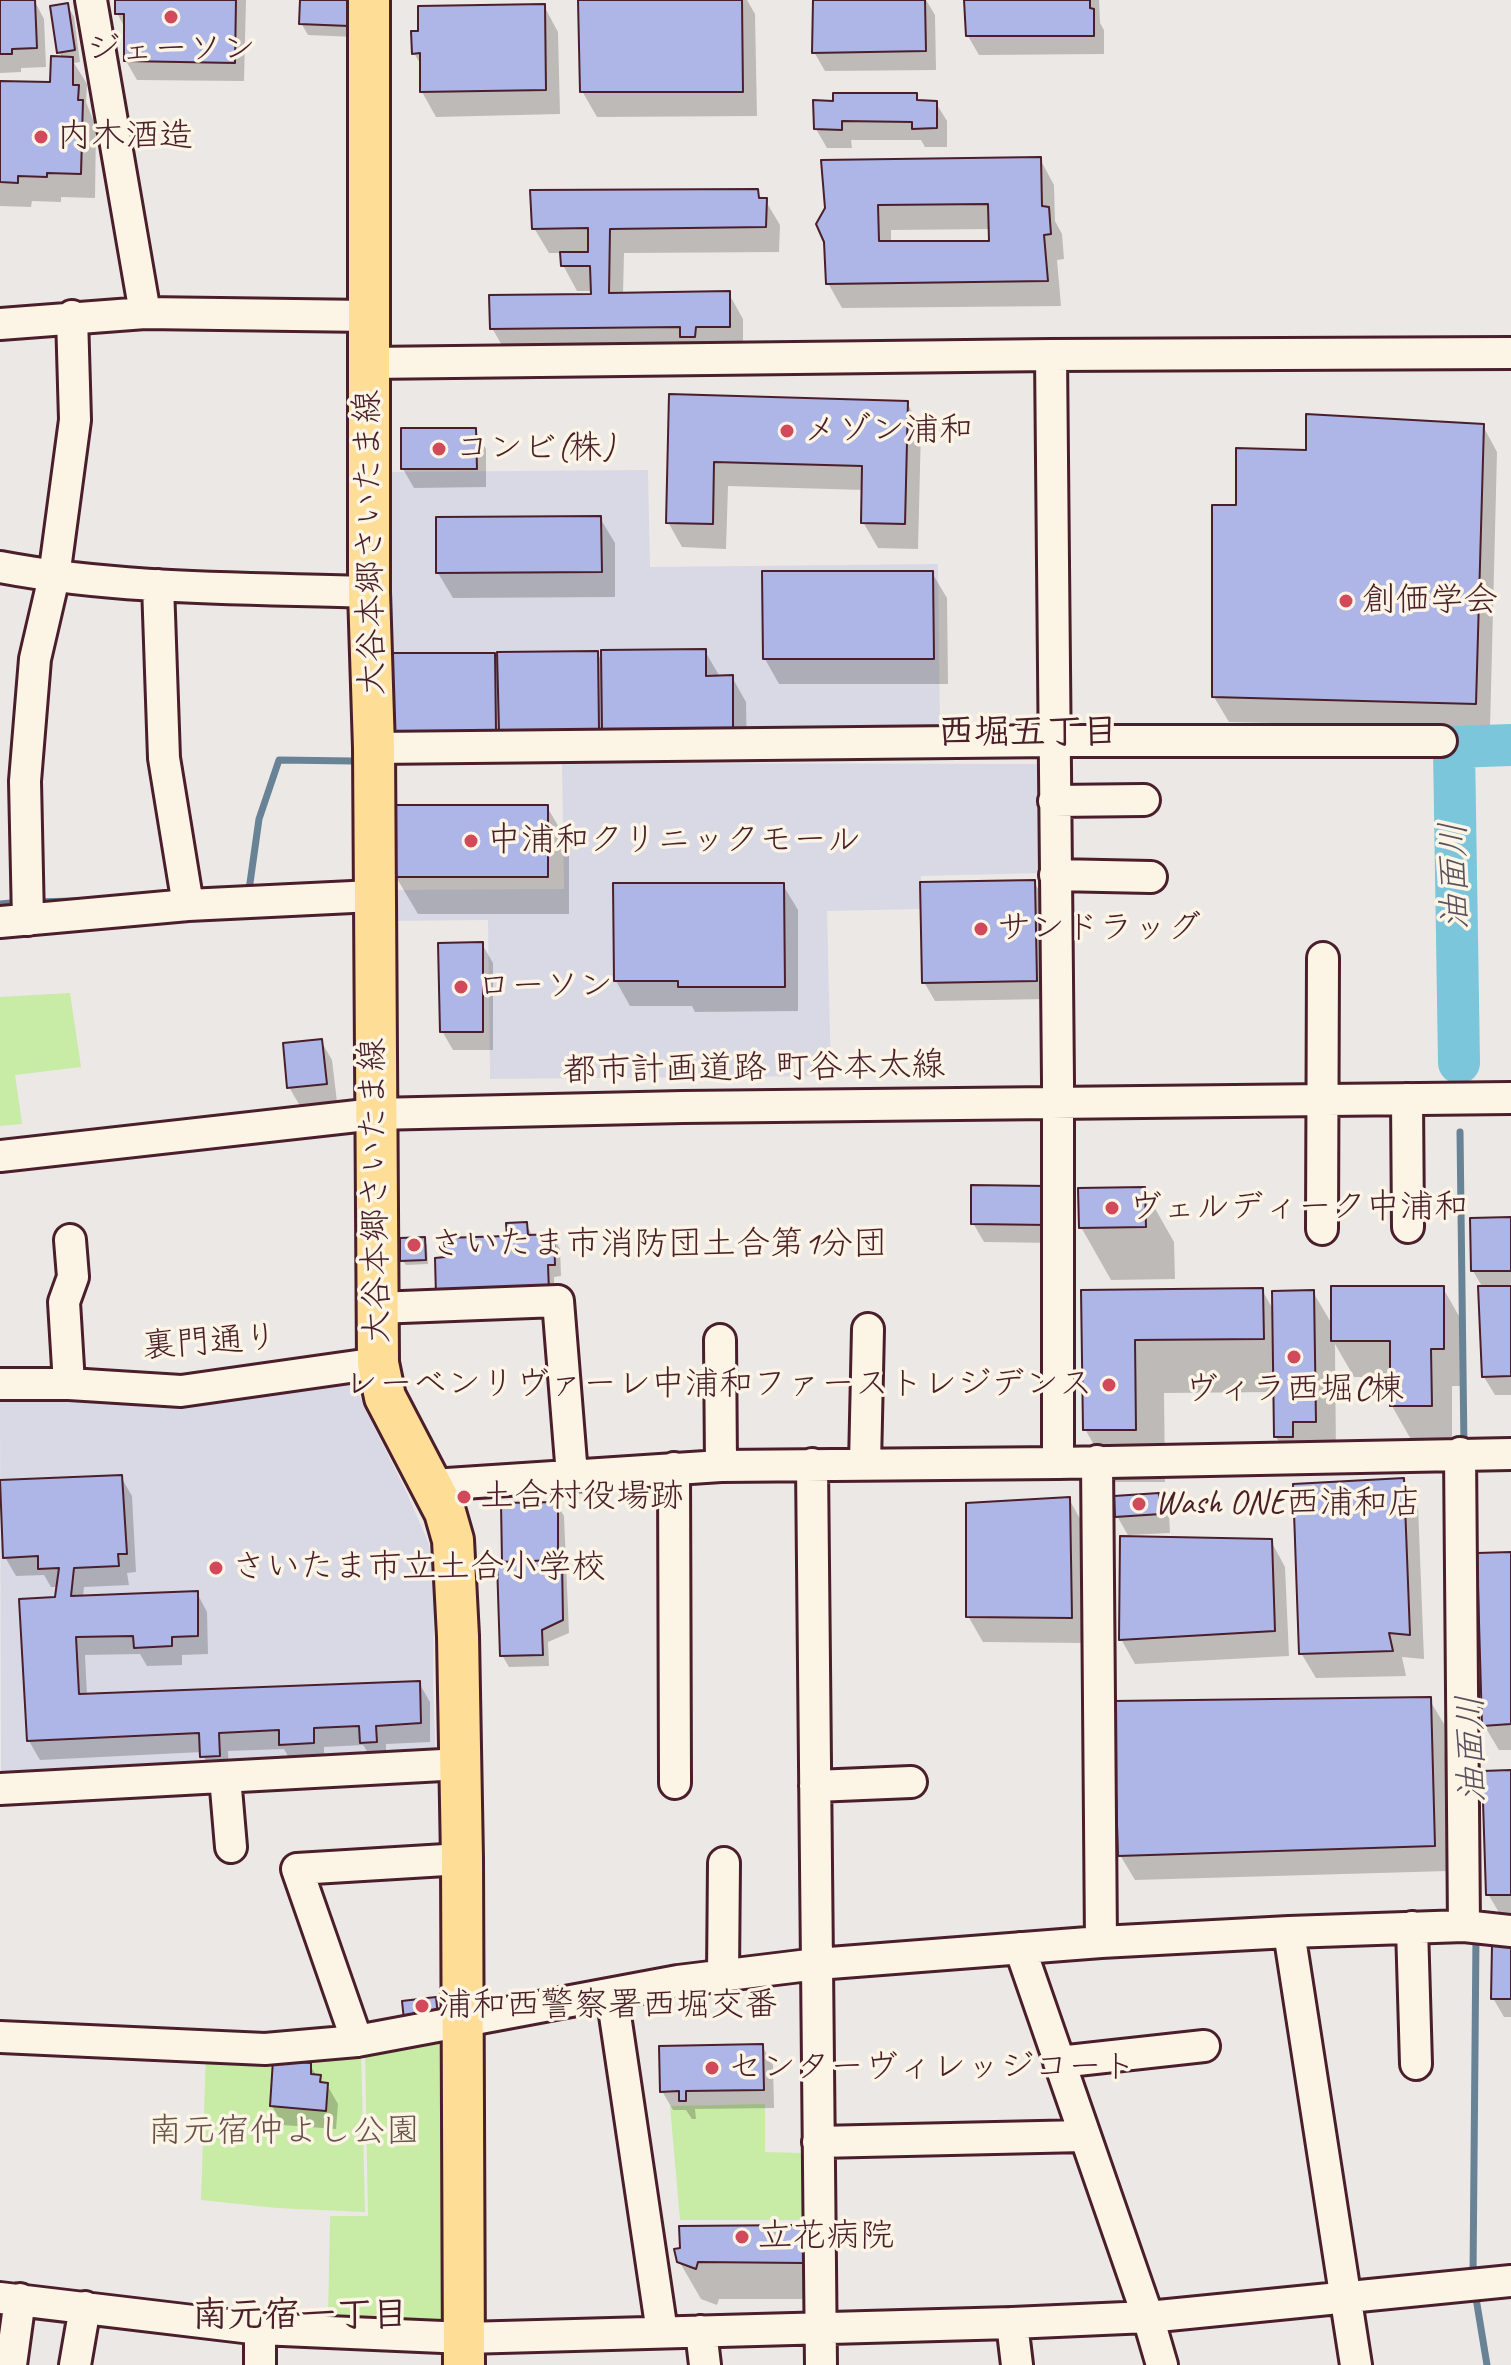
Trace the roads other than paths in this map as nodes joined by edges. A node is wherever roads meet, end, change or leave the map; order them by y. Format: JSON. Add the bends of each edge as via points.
{"nodes":[{"id":1,"x":91,"y":0,"type":"edge"},
{"id":2,"x":369,"y":0,"type":"edge"},
{"id":3,"x":145,"y":313,"type":"junction"},
{"id":4,"x":72,"y":316,"type":"junction"},
{"id":5,"x":369,"y":316,"type":"junction"},
{"id":6,"x":0,"y":324,"type":"edge"},
{"id":7,"x":1511,"y":353,"type":"edge"},
{"id":8,"x":1051,"y":355,"type":"junction"},
{"id":9,"x":369,"y":363,"type":"junction"},
{"id":10,"x":0,"y":567,"type":"edge"},
{"id":11,"x":54,"y":577,"type":"junction"},
{"id":12,"x":158,"y":585,"type":"junction"},
{"id":13,"x":369,"y":592,"type":"junction"},
{"id":14,"x":1054,"y":741,"type":"junction"},
{"id":15,"x":1441,"y":741,"type":"dead end"},
{"id":16,"x":374,"y":748,"type":"junction"},
{"id":17,"x":1144,"y":800,"type":"dead end"},
{"id":18,"x":1054,"y":801,"type":"junction"},
{"id":19,"x":1055,"y":875,"type":"junction"},
{"id":20,"x":1151,"y":877,"type":"dead end"},
{"id":21,"x":373,"y":896,"type":"junction"},
{"id":22,"x":187,"y":900,"type":"junction"},
{"id":23,"x":21,"y":913,"type":"edge"},
{"id":24,"x":1323,"y":958,"type":"dead end"},
{"id":25,"x":1511,"y":1098,"type":"edge"},
{"id":26,"x":1407,"y":1099,"type":"junction"},
{"id":27,"x":1322,"y":1100,"type":"junction"},
{"id":28,"x":1058,"y":1104,"type":"junction"},
{"id":29,"x":375,"y":1114,"type":"junction"},
{"id":30,"x":0,"y":1156,"type":"edge"},
{"id":31,"x":1408,"y":1227,"type":"dead end"},
{"id":32,"x":1322,"y":1229,"type":"dead end"},
{"id":33,"x":70,"y":1240,"type":"dead end"},
{"id":34,"x":376,"y":1308,"type":"junction"},
{"id":35,"x":868,"y":1329,"type":"dead end"},
{"id":36,"x":720,"y":1340,"type":"dead end"},
{"id":37,"x":378,"y":1363,"type":"junction"},
{"id":38,"x":0,"y":1384,"type":"edge"},
{"id":39,"x":69,"y":1384,"type":"junction"},
{"id":40,"x":1463,"y":1454,"type":"junction"},
{"id":41,"x":1511,"y":1454,"type":"edge"},
{"id":42,"x":1097,"y":1461,"type":"junction"},
{"id":43,"x":1058,"y":1463,"type":"junction"},
{"id":44,"x":812,"y":1464,"type":"junction"},
{"id":45,"x":865,"y":1464,"type":"junction"},
{"id":46,"x":721,"y":1466,"type":"junction"},
{"id":47,"x":674,"y":1468,"type":"junction"},
{"id":48,"x":572,"y":1475,"type":"junction"},
{"id":49,"x":432,"y":1485,"type":"junction"},
{"id":50,"x":461,"y":1764,"type":"junction"},
{"id":51,"x":225,"y":1777,"type":"junction"},
{"id":52,"x":911,"y":1782,"type":"dead end"},
{"id":53,"x":675,"y":1783,"type":"dead end"},
{"id":54,"x":815,"y":1786,"type":"junction"},
{"id":55,"x":0,"y":1789,"type":"edge"},
{"id":56,"x":231,"y":1847,"type":"dead end"},
{"id":57,"x":462,"y":1859,"type":"junction"},
{"id":58,"x":724,"y":1863,"type":"dead end"},
{"id":59,"x":1412,"y":1927,"type":"junction"},
{"id":60,"x":1473,"y":1927,"type":"junction"},
{"id":61,"x":1511,"y":1931,"type":"edge"},
{"id":62,"x":1289,"y":1932,"type":"junction"},
{"id":63,"x":1101,"y":1942,"type":"junction"},
{"id":64,"x":1020,"y":1948,"type":"junction"},
{"id":65,"x":817,"y":1964,"type":"junction"},
{"id":66,"x":723,"y":1975,"type":"junction"},
{"id":67,"x":612,"y":1995,"type":"junction"},
{"id":68,"x":464,"y":2022,"type":"junction"},
{"id":69,"x":0,"y":2037,"type":"edge"},
{"id":70,"x":357,"y":2041,"type":"junction"},
{"id":71,"x":1204,"y":2046,"type":"dead end"},
{"id":72,"x":1059,"y":2062,"type":"junction"},
{"id":73,"x":1416,"y":2064,"type":"dead end"},
{"id":74,"x":1084,"y":2136,"type":"junction"},
{"id":75,"x":818,"y":2142,"type":"junction"},
{"id":76,"x":1511,"y":2281,"type":"edge"},
{"id":77,"x":1346,"y":2297,"type":"junction"},
{"id":78,"x":10,"y":2298,"type":"edge"},
{"id":79,"x":85,"y":2307,"type":"junction"},
{"id":80,"x":1148,"y":2317,"type":"junction"},
{"id":81,"x":1012,"y":2323,"type":"junction"},
{"id":82,"x":820,"y":2327,"type":"junction"},
{"id":83,"x":260,"y":2329,"type":"junction"},
{"id":84,"x":701,"y":2331,"type":"junction"},
{"id":85,"x":662,"y":2332,"type":"junction"},
{"id":86,"x":464,"y":2351,"type":"edge"},
{"id":87,"x":11,"y":2365,"type":"edge"},
{"id":88,"x":75,"y":2365,"type":"edge"},
{"id":89,"x":260,"y":2365,"type":"edge"},
{"id":90,"x":705,"y":2365,"type":"edge"},
{"id":91,"x":821,"y":2365,"type":"edge"},
{"id":92,"x":1017,"y":2365,"type":"edge"},
{"id":93,"x":1162,"y":2365,"type":"edge"},
{"id":94,"x":1356,"y":2365,"type":"edge"}],
"edges":[{"from":1,"to":3,"type":"street"},
{"from":2,"to":5,"type":"main road","name":"大谷本郷さいたま線"},
{"from":3,"to":4,"type":"street"},
{"from":3,"to":5,"type":"street"},
{"from":4,"to":6,"type":"street"},
{"from":4,"to":11,"type":"street","via":[[75,420]]},
{"from":5,"to":9,"type":"main road","name":"大谷本郷さいたま線"},
{"from":7,"to":8,"type":"street"},
{"from":8,"to":9,"type":"street"},
{"from":8,"to":14,"type":"street"},
{"from":9,"to":13,"type":"main road","name":"大谷本郷さいたま線"},
{"from":10,"to":11,"type":"street"},
{"from":11,"to":12,"type":"street"},
{"from":11,"to":23,"type":"street","via":[[35,659]]},
{"from":12,"to":13,"type":"street"},
{"from":12,"to":22,"type":"street","via":[[164,758]]},
{"from":13,"to":16,"type":"main road","name":"大谷本郷さいたま線"},
{"from":14,"to":15,"type":"street"},
{"from":14,"to":16,"type":"street"},
{"from":14,"to":18,"type":"street"},
{"from":16,"to":21,"type":"main road","name":"大谷本郷さいたま線"},
{"from":17,"to":18,"type":"street"},
{"from":18,"to":19,"type":"street"},
{"from":19,"to":20,"type":"street"},
{"from":19,"to":28,"type":"street"},
{"from":21,"to":22,"type":"street"},
{"from":21,"to":29,"type":"main road","name":"大谷本郷さいたま線"},
{"from":22,"to":23,"type":"street"},
{"from":24,"to":27,"type":"street"},
{"from":25,"to":26,"type":"street","name":"都市計画道路 町谷本太線"},
{"from":26,"to":27,"type":"street","name":"都市計画道路 町谷本太線"},
{"from":26,"to":31,"type":"street"},
{"from":27,"to":28,"type":"street","name":"都市計画道路 町谷本太線"},
{"from":27,"to":32,"type":"street"},
{"from":28,"to":29,"type":"street","name":"都市計画道路 町谷本太線"},
{"from":28,"to":43,"type":"street"},
{"from":29,"to":30,"type":"street","name":"都市計画道路 町谷本太線"},
{"from":29,"to":34,"type":"main road","name":"大谷本郷さいたま線"},
{"from":33,"to":39,"type":"street","via":[[73,1277],[64,1302]]},
{"from":34,"to":37,"type":"main road","name":"大谷本郷さいたま線"},
{"from":34,"to":48,"type":"street","via":[[558,1301]]},
{"from":35,"to":45,"type":"street"},
{"from":36,"to":46,"type":"street"},
{"from":37,"to":39,"type":"street","name":"裏門通り","via":[[181,1391]]},
{"from":37,"to":49,"type":"main road","name":"大谷本郷さいたま線","via":[[385,1397]]},
{"from":38,"to":39,"type":"street","name":"裏門通り"},
{"from":40,"to":41,"type":"street"},
{"from":40,"to":42,"type":"street"},
{"from":40,"to":60,"type":"street"},
{"from":42,"to":43,"type":"street"},
{"from":42,"to":63,"type":"street"},
{"from":43,"to":45,"type":"street"},
{"from":44,"to":45,"type":"street"},
{"from":44,"to":46,"type":"street"},
{"from":44,"to":54,"type":"street"},
{"from":46,"to":47,"type":"street"},
{"from":47,"to":48,"type":"street"},
{"from":47,"to":53,"type":"street"},
{"from":48,"to":49,"type":"street"},
{"from":49,"to":50,"type":"main road","name":"大谷本郷さいたま線","via":[[453,1540]]},
{"from":50,"to":51,"type":"street"},
{"from":50,"to":57,"type":"main road","name":"大谷本郷さいたま線"},
{"from":51,"to":55,"type":"street"},
{"from":51,"to":56,"type":"street"},
{"from":52,"to":54,"type":"street"},
{"from":54,"to":65,"type":"street"},
{"from":57,"to":68,"type":"main road","name":"大谷本郷さいたま線"},
{"from":57,"to":70,"type":"street","via":[[297,1869]]},
{"from":58,"to":66,"type":"street"},
{"from":59,"to":60,"type":"street"},
{"from":59,"to":62,"type":"street"},
{"from":59,"to":73,"type":"street"},
{"from":60,"to":61,"type":"street"},
{"from":62,"to":63,"type":"street"},
{"from":62,"to":77,"type":"street"},
{"from":63,"to":64,"type":"street"},
{"from":64,"to":65,"type":"street"},
{"from":64,"to":72,"type":"street"},
{"from":65,"to":66,"type":"street"},
{"from":65,"to":75,"type":"street"},
{"from":66,"to":67,"type":"street"},
{"from":67,"to":68,"type":"street"},
{"from":67,"to":85,"type":"street"},
{"from":68,"to":70,"type":"street"},
{"from":68,"to":86,"type":"main road","name":"大谷本郷さいたま線"},
{"from":69,"to":70,"type":"street","via":[[265,2049]]},
{"from":71,"to":72,"type":"street"},
{"from":72,"to":74,"type":"street"},
{"from":74,"to":75,"type":"street"},
{"from":74,"to":80,"type":"street"},
{"from":75,"to":82,"type":"street"},
{"from":76,"to":77,"type":"street"},
{"from":77,"to":80,"type":"street"},
{"from":77,"to":94,"type":"street"},
{"from":78,"to":79,"type":"street"},
{"from":78,"to":87,"type":"street"},
{"from":79,"to":83,"type":"street"},
{"from":79,"to":88,"type":"street"},
{"from":80,"to":81,"type":"street"},
{"from":80,"to":93,"type":"street"},
{"from":81,"to":82,"type":"street"},
{"from":81,"to":92,"type":"street"},
{"from":82,"to":84,"type":"street"},
{"from":82,"to":91,"type":"street"},
{"from":83,"to":86,"type":"street"},
{"from":83,"to":89,"type":"street"},
{"from":84,"to":85,"type":"street"},
{"from":84,"to":90,"type":"street"},
{"from":85,"to":86,"type":"street"}]}
